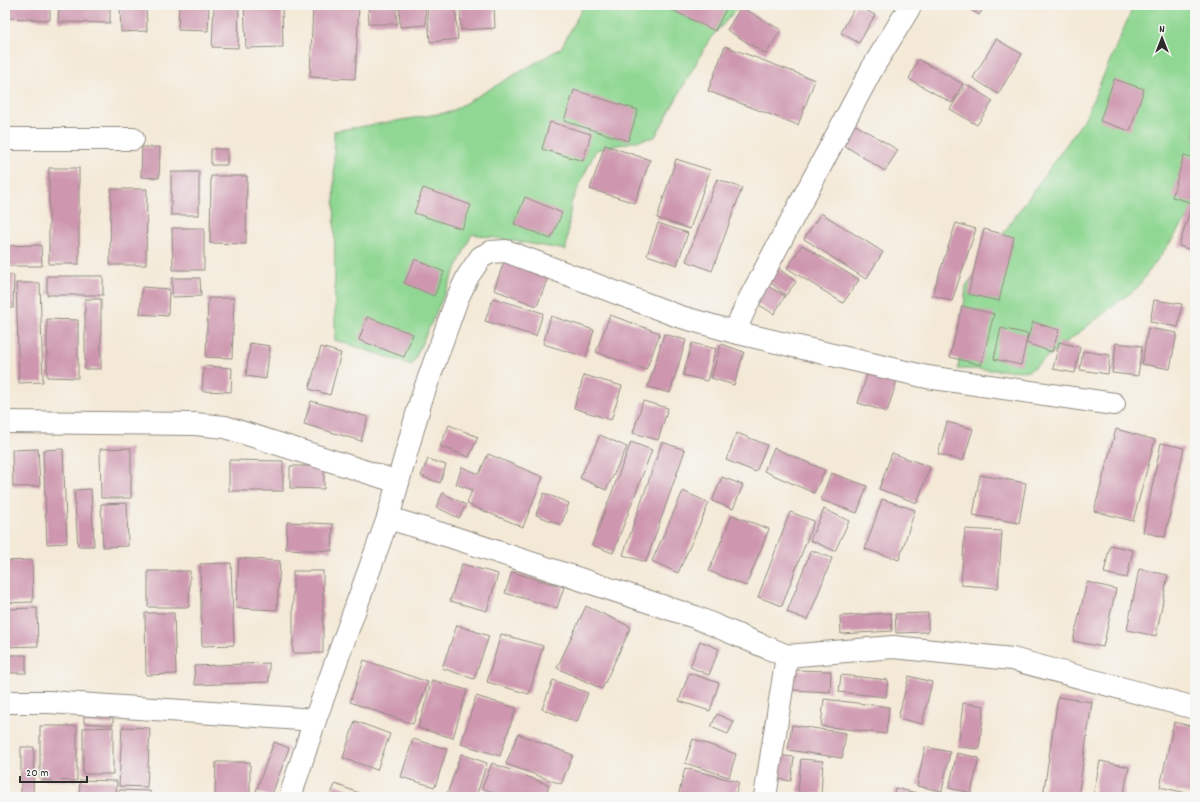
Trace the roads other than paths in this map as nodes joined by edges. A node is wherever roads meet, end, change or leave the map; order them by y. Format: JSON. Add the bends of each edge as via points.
{"nodes":[{"id":1,"x":911,"y":5,"type":"edge"},
{"id":2,"x":5,"y":139,"type":"edge"},
{"id":3,"x":133,"y":139,"type":"dead end"},
{"id":4,"x":734,"y":332,"type":"junction"},
{"id":5,"x":1114,"y":404,"type":"dead end"},
{"id":6,"x":5,"y":422,"type":"edge"},
{"id":7,"x":398,"y":482,"type":"junction"},
{"id":8,"x":388,"y":518,"type":"junction"},
{"id":9,"x":787,"y":656,"type":"junction"},
{"id":10,"x":5,"y":702,"type":"edge"},
{"id":11,"x":1195,"y":708,"type":"edge"},
{"id":12,"x":315,"y":720,"type":"junction"},
{"id":13,"x":290,"y":797,"type":"edge"},
{"id":14,"x":765,"y":797,"type":"edge"}],
"edges":[{"from":1,"to":4,"type":"street","via":[[869,74]]},
{"from":2,"to":3,"type":"street"},
{"from":4,"to":5,"type":"street","via":[[926,377]]},
{"from":4,"to":7,"type":"street","via":[[678,316],[506,251],[491,252],[481,257],[457,299],[421,400]]},
{"from":6,"to":7,"type":"street","via":[[195,424],[225,427]]},
{"from":7,"to":8,"type":"street"},
{"from":8,"to":9,"type":"street","via":[[695,617]]},
{"from":8,"to":12,"type":"street"},
{"from":9,"to":11,"type":"street","via":[[894,647],[1012,659]]},
{"from":9,"to":14,"type":"street"},
{"from":10,"to":12,"type":"street","via":[[49,702]]},
{"from":12,"to":13,"type":"street"}]}
